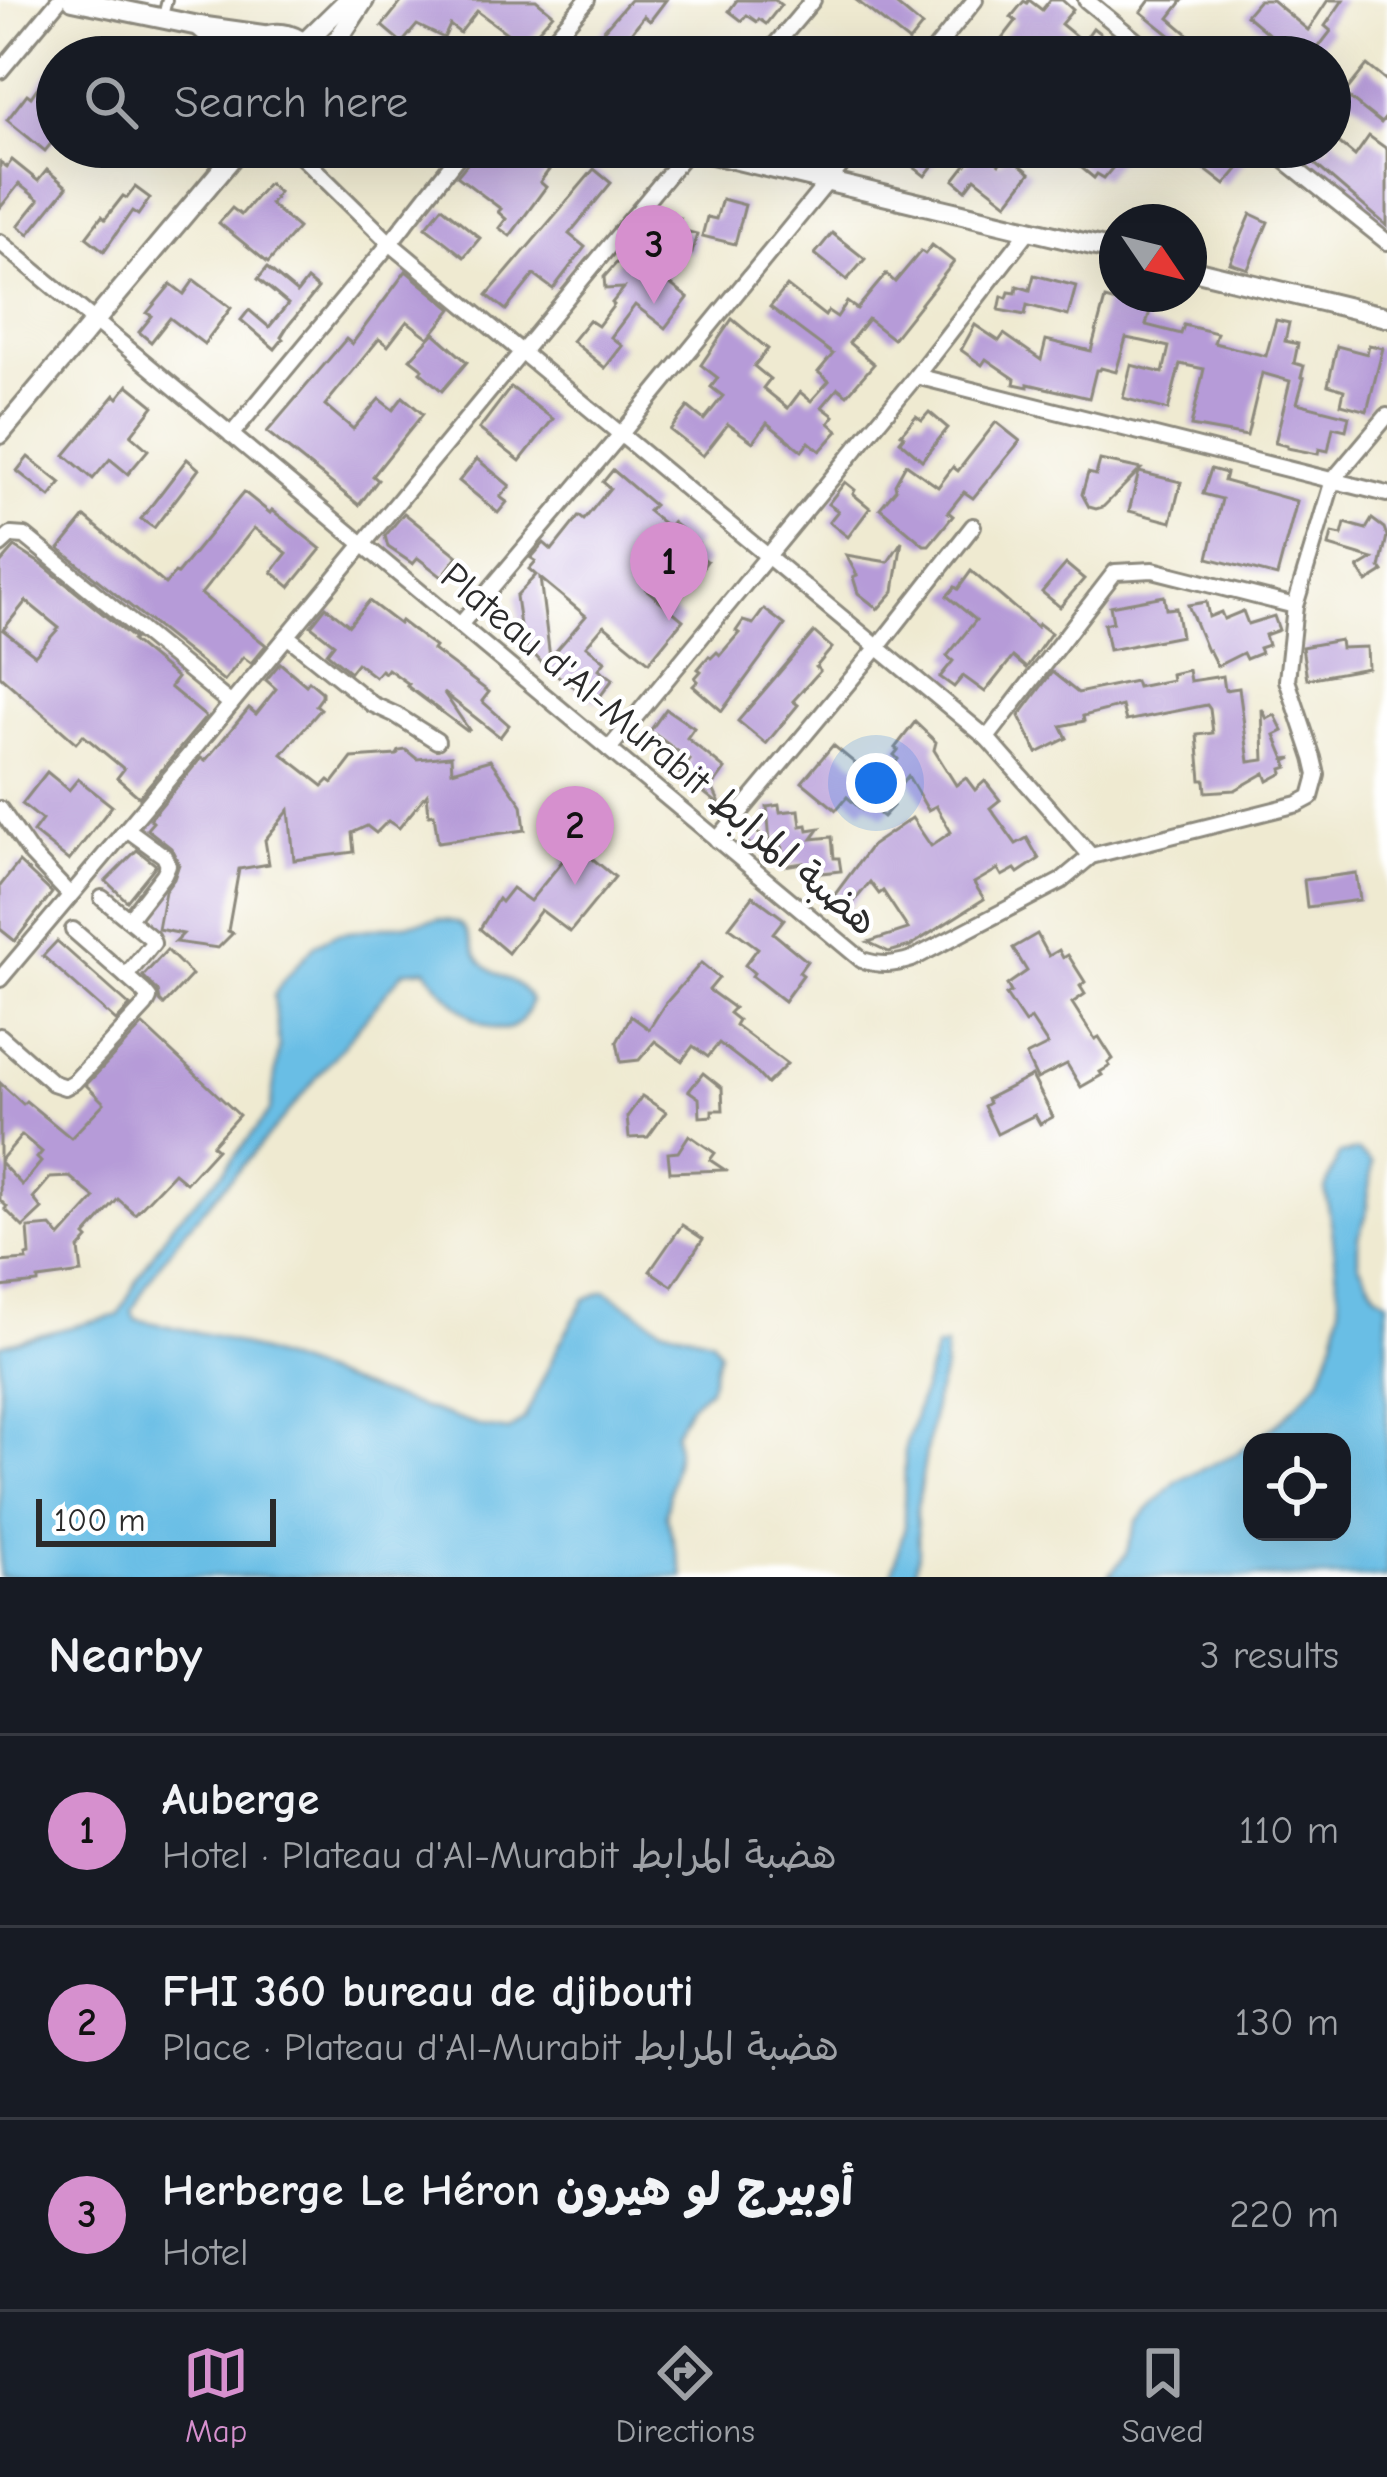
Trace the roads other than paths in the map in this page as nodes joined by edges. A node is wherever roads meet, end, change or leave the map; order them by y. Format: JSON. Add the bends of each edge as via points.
{"nodes":[{"id":1,"x":59,"y":0,"type":"edge"},
{"id":2,"x":73,"y":0,"type":"edge"},
{"id":3,"x":348,"y":0,"type":"edge"},
{"id":4,"x":364,"y":0,"type":"edge"},
{"id":5,"x":587,"y":0,"type":"edge"},
{"id":6,"x":813,"y":0,"type":"edge"},
{"id":7,"x":975,"y":0,"type":"edge"},
{"id":8,"x":1086,"y":0,"type":"edge"},
{"id":9,"x":165,"y":9,"type":"edge"},
{"id":10,"x":199,"y":26,"type":"junction"},
{"id":11,"x":263,"y":35,"type":"joint"},
{"id":12,"x":211,"y":36,"type":"edge"},
{"id":13,"x":289,"y":36,"type":"edge"},
{"id":14,"x":323,"y":36,"type":"edge"},
{"id":15,"x":340,"y":36,"type":"edge"},
{"id":16,"x":556,"y":36,"type":"edge"},
{"id":17,"x":783,"y":36,"type":"edge"},
{"id":18,"x":945,"y":36,"type":"edge"},
{"id":19,"x":1130,"y":36,"type":"edge"},
{"id":20,"x":0,"y":71,"type":"edge"},
{"id":21,"x":220,"y":168,"type":"edge"},
{"id":22,"x":222,"y":168,"type":"edge"},
{"id":23,"x":315,"y":168,"type":"edge"},
{"id":24,"x":449,"y":168,"type":"edge"},
{"id":25,"x":672,"y":168,"type":"edge"},
{"id":26,"x":767,"y":168,"type":"edge"},
{"id":27,"x":838,"y":168,"type":"edge"},
{"id":28,"x":1294,"y":168,"type":"edge"},
{"id":29,"x":218,"y":172,"type":"junction"},
{"id":30,"x":826,"y":183,"type":"junction"},
{"id":31,"x":1030,"y":230,"type":"junction"},
{"id":32,"x":0,"y":242,"type":"edge"},
{"id":33,"x":1387,"y":242,"type":"edge"},
{"id":34,"x":390,"y":243,"type":"junction"},
{"id":35,"x":1099,"y":247,"type":"edge"},
{"id":36,"x":1207,"y":273,"type":"edge"},
{"id":37,"x":1387,"y":317,"type":"edge"},
{"id":38,"x":94,"y":321,"type":"junction"},
{"id":39,"x":521,"y":352,"type":"junction"},
{"id":40,"x":916,"y":376,"type":"junction"},
{"id":41,"x":1387,"y":416,"type":"edge"},
{"id":42,"x":0,"y":434,"type":"edge"},
{"id":43,"x":621,"y":434,"type":"junction"},
{"id":44,"x":231,"y":435,"type":"junction"},
{"id":45,"x":1333,"y":481,"type":"junction"},
{"id":46,"x":1387,"y":494,"type":"edge"},
{"id":47,"x":973,"y":526,"type":"dead end"},
{"id":48,"x":362,"y":543,"type":"junction"},
{"id":49,"x":0,"y":545,"type":"edge"},
{"id":50,"x":767,"y":555,"type":"junction"},
{"id":51,"x":1295,"y":606,"type":"junction"},
{"id":52,"x":460,"y":625,"type":"junction"},
{"id":53,"x":287,"y":636,"type":"junction"},
{"id":54,"x":878,"y":646,"type":"junction"},
{"id":55,"x":231,"y":704,"type":"junction"},
{"id":56,"x":987,"y":738,"type":"junction"},
{"id":57,"x":437,"y":741,"type":"dead end"},
{"id":58,"x":609,"y":749,"type":"junction"},
{"id":59,"x":0,"y":809,"type":"edge"},
{"id":60,"x":127,"y":829,"type":"junction"},
{"id":61,"x":717,"y":840,"type":"junction"},
{"id":62,"x":1091,"y":856,"type":"junction"},
{"id":63,"x":70,"y":896,"type":"junction"},
{"id":64,"x":102,"y":898,"type":"dead end"},
{"id":65,"x":129,"y":919,"type":"junction"},
{"id":66,"x":73,"y":930,"type":"dead end"},
{"id":67,"x":126,"y":976,"type":"junction"},
{"id":68,"x":0,"y":979,"type":"edge"},
{"id":69,"x":0,"y":1036,"type":"edge"}],
"edges":[{"from":1,"to":20,"type":"street"},
{"from":2,"to":9,"type":"street"},
{"from":3,"to":14,"type":"street"},
{"from":4,"to":15,"type":"street"},
{"from":5,"to":16,"type":"street"},
{"from":6,"to":17,"type":"street"},
{"from":7,"to":18,"type":"street"},
{"from":8,"to":19,"type":"street"},
{"from":9,"to":10,"type":"street"},
{"from":10,"to":11,"type":"street"},
{"from":10,"to":12,"type":"street"},
{"from":11,"to":13,"type":"street"},
{"from":21,"to":29,"type":"street"},
{"from":22,"to":29,"type":"street"},
{"from":23,"to":34,"type":"street"},
{"from":24,"to":34,"type":"street"},
{"from":25,"to":39,"type":"street"},
{"from":26,"to":30,"type":"street"},
{"from":27,"to":30,"type":"street"},
{"from":28,"to":33,"type":"street"},
{"from":29,"to":38,"type":"street"},
{"from":30,"to":31,"type":"street"},
{"from":30,"to":43,"type":"street"},
{"from":31,"to":35,"type":"street"},
{"from":31,"to":40,"type":"street"},
{"from":32,"to":38,"type":"street","name":"Plateau d'Al-Murabit هضبة المرابط"},
{"from":34,"to":39,"type":"street"},
{"from":34,"to":44,"type":"street"},
{"from":36,"to":37,"type":"street"},
{"from":38,"to":42,"type":"street"},
{"from":38,"to":44,"type":"street","name":"Plateau d'Al-Murabit هضبة المرابط"},
{"from":39,"to":43,"type":"street"},
{"from":39,"to":48,"type":"street"},
{"from":40,"to":45,"type":"street"},
{"from":40,"to":50,"type":"street"},
{"from":41,"to":45,"type":"street","name":"Plateau d'Al-Murabit هضبة المرابط"},
{"from":43,"to":50,"type":"street"},
{"from":43,"to":52,"type":"street"},
{"from":44,"to":48,"type":"street","name":"Plateau d'Al-Murabit هضبة المرابط"},
{"from":45,"to":46,"type":"street"},
{"from":45,"to":51,"type":"street","name":"Plateau d'Al-Murabit هضبة المرابط"},
{"from":47,"to":54,"type":"street"},
{"from":48,"to":52,"type":"street","name":"Plateau d'Al-Murabit هضبة المرابط"},
{"from":48,"to":53,"type":"street"},
{"from":49,"to":55,"type":"street","via":[[25,536]]},
{"from":50,"to":54,"type":"street"},
{"from":50,"to":58,"type":"street"},
{"from":51,"to":56,"type":"street","via":[[1153,570],[1115,572]]},
{"from":51,"to":62,"type":"street","name":"Plateau d'Al-Murabit هضبة المرابط","via":[[1287,680],[1317,775],[1311,797]]},
{"from":52,"to":58,"type":"street","name":"Plateau d'Al-Murabit هضبة المرابط"},
{"from":53,"to":55,"type":"street"},
{"from":53,"to":57,"type":"street","via":[[372,704]]},
{"from":54,"to":56,"type":"street"},
{"from":54,"to":61,"type":"street"},
{"from":55,"to":60,"type":"street"},
{"from":56,"to":62,"type":"street"},
{"from":58,"to":61,"type":"street","name":"Plateau d'Al-Murabit هضبة المرابط"},
{"from":59,"to":63,"type":"street"},
{"from":60,"to":63,"type":"street"},
{"from":60,"to":65,"type":"street","via":[[168,865]]},
{"from":61,"to":62,"type":"street","name":"Plateau d'Al-Murabit هضبة المرابط","via":[[878,965],[912,959]]},
{"from":63,"to":68,"type":"street"},
{"from":64,"to":65,"type":"street"},
{"from":65,"to":67,"type":"street","via":[[153,943]]},
{"from":66,"to":67,"type":"street"},
{"from":67,"to":69,"type":"street","via":[[148,998],[146,1006],[64,1087]]}]}
